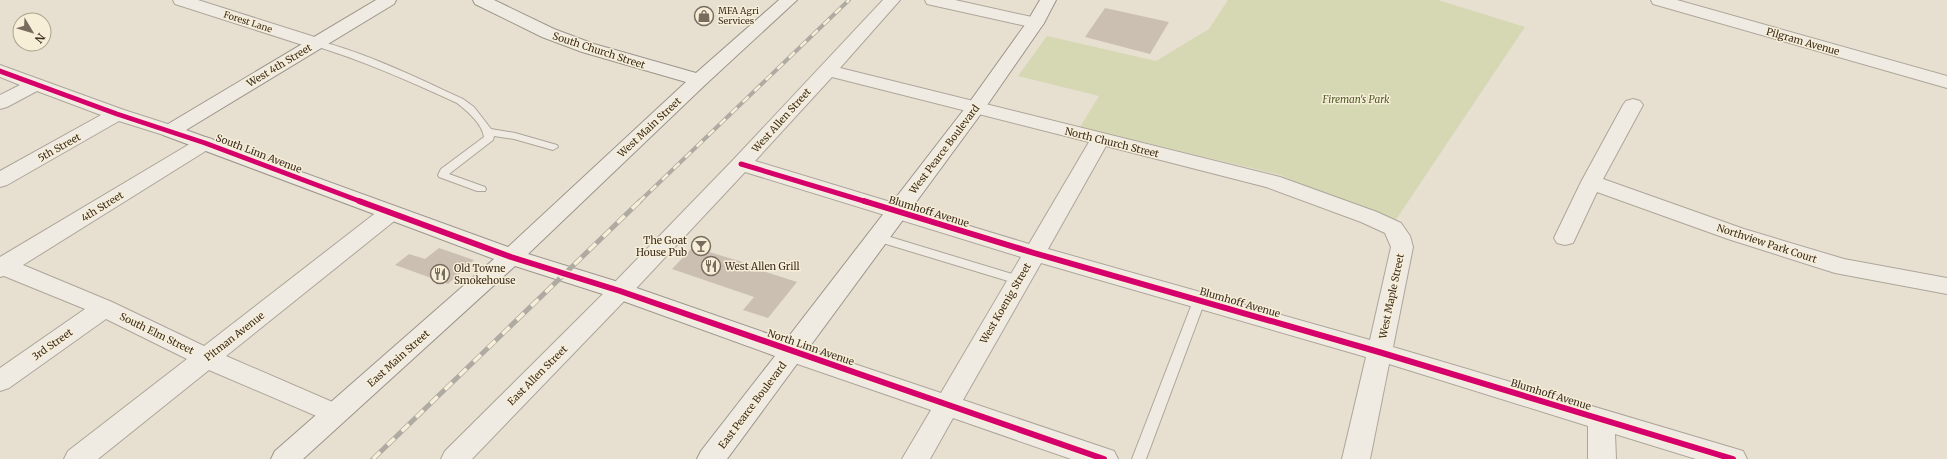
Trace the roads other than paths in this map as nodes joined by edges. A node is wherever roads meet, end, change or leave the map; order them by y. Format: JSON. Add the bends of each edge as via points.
{"nodes":[{"id":1,"x":181,"y":0,"type":"edge"},
{"id":2,"x":388,"y":0,"type":"edge"},
{"id":3,"x":481,"y":0,"type":"edge"},
{"id":4,"x":789,"y":0,"type":"edge"},
{"id":5,"x":892,"y":0,"type":"edge"},
{"id":6,"x":933,"y":0,"type":"edge"},
{"id":7,"x":1048,"y":0,"type":"edge"},
{"id":8,"x":1659,"y":0,"type":"edge"},
{"id":9,"x":1035,"y":23,"type":"junction"},
{"id":10,"x":315,"y":43,"type":"junction"},
{"id":11,"x":827,"y":70,"type":"junction"},
{"id":12,"x":0,"y":71,"type":"edge"},
{"id":13,"x":699,"y":80,"type":"junction"},
{"id":14,"x":1947,"y":82,"type":"edge"},
{"id":15,"x":36,"y":84,"type":"junction"},
{"id":16,"x":0,"y":103,"type":"edge"},
{"id":17,"x":1633,"y":105,"type":"dead end"},
{"id":18,"x":976,"y":107,"type":"junction"},
{"id":19,"x":117,"y":114,"type":"junction"},
{"id":20,"x":170,"y":131,"type":"junction"},
{"id":21,"x":488,"y":132,"type":"junction"},
{"id":22,"x":1100,"y":140,"type":"junction"},
{"id":23,"x":205,"y":143,"type":"junction"},
{"id":24,"x":553,"y":147,"type":"dead end"},
{"id":25,"x":741,"y":164,"type":"junction"},
{"id":26,"x":0,"y":180,"type":"edge"},
{"id":27,"x":1591,"y":182,"type":"junction"},
{"id":28,"x":481,"y":190,"type":"dead end"},
{"id":29,"x":896,"y":211,"type":"junction"},
{"id":30,"x":390,"y":213,"type":"junction"},
{"id":31,"x":1393,"y":228,"type":"joint"},
{"id":32,"x":877,"y":237,"type":"junction"},
{"id":33,"x":1565,"y":238,"type":"dead end"},
{"id":34,"x":1034,"y":253,"type":"junction"},
{"id":35,"x":510,"y":257,"type":"junction"},
{"id":36,"x":1,"y":267,"type":"edge"},
{"id":37,"x":1018,"y":280,"type":"junction"},
{"id":38,"x":1947,"y":286,"type":"edge"},
{"id":39,"x":620,"y":291,"type":"junction"},
{"id":40,"x":1199,"y":301,"type":"junction"},
{"id":41,"x":104,"y":308,"type":"junction"},
{"id":42,"x":792,"y":352,"type":"junction"},
{"id":43,"x":1379,"y":352,"type":"junction"},
{"id":44,"x":207,"y":358,"type":"junction"},
{"id":45,"x":0,"y":381,"type":"edge"},
{"id":46,"x":947,"y":404,"type":"junction"},
{"id":47,"x":335,"y":414,"type":"junction"},
{"id":48,"x":1601,"y":420,"type":"junction"},
{"id":49,"x":78,"y":459,"type":"edge"},
{"id":50,"x":285,"y":459,"type":"edge"},
{"id":51,"x":455,"y":459,"type":"edge"},
{"id":52,"x":711,"y":459,"type":"edge"},
{"id":53,"x":916,"y":459,"type":"edge"},
{"id":54,"x":1104,"y":459,"type":"edge"},
{"id":55,"x":1139,"y":459,"type":"edge"},
{"id":56,"x":1356,"y":459,"type":"edge"},
{"id":57,"x":1602,"y":459,"type":"edge"},
{"id":58,"x":1733,"y":459,"type":"edge"}],
"edges":[{"from":1,"to":10,"type":"street","name":"Forest Lane"},
{"from":2,"to":10,"type":"street","name":"West 4th Street"},
{"from":3,"to":13,"type":"street","name":"South Church Street","via":[[548,33],[588,48]]},
{"from":4,"to":13,"type":"street","name":"West Main Street"},
{"from":5,"to":11,"type":"street","name":"West Allen Street"},
{"from":6,"to":9,"type":"street"},
{"from":7,"to":9,"type":"street","name":"West Pearce Boulevard"},
{"from":8,"to":14,"type":"street","name":"Pilgram Avenue"},
{"from":9,"to":18,"type":"street","name":"West Pearce Boulevard"},
{"from":10,"to":20,"type":"street","name":"West 4th Street"},
{"from":10,"to":21,"type":"lane","via":[[384,66],[460,101],[471,109]]},
{"from":11,"to":18,"type":"street","name":"North Church Street"},
{"from":11,"to":25,"type":"street","name":"West Allen Street"},
{"from":12,"to":15,"type":"street","name":"South Linn Avenue"},
{"from":13,"to":35,"type":"street","name":"West Main Street"},
{"from":15,"to":16,"type":"street"},
{"from":15,"to":19,"type":"street","name":"South Linn Avenue"},
{"from":17,"to":27,"type":"street"},
{"from":18,"to":22,"type":"street","name":"North Church Street"},
{"from":18,"to":29,"type":"street","name":"West Pearce Boulevard"},
{"from":19,"to":20,"type":"street","name":"South Linn Avenue"},
{"from":19,"to":26,"type":"street","name":"5th Street"},
{"from":20,"to":23,"type":"street","name":"South Linn Avenue"},
{"from":21,"to":24,"type":"lane","via":[[515,136]]},
{"from":21,"to":28,"type":"lane","via":[[489,138],[484,144],[443,175]]},
{"from":22,"to":31,"type":"street","name":"North Church Street","via":[[1273,182]]},
{"from":22,"to":34,"type":"street","name":"West Koenig Street"},
{"from":23,"to":30,"type":"street","name":"South Linn Avenue"},
{"from":23,"to":36,"type":"street","name":"4th Street"},
{"from":25,"to":29,"type":"street","name":"Blumhoff Avenue"},
{"from":25,"to":39,"type":"street","name":"West Allen Street"},
{"from":27,"to":33,"type":"street"},
{"from":27,"to":38,"type":"street","name":"Northview Park Court","via":[[1736,234],[1843,267]]},
{"from":29,"to":32,"type":"street","name":"West Pearce Boulevard"},
{"from":29,"to":34,"type":"street","name":"Blumhoff Avenue"},
{"from":30,"to":35,"type":"street","name":"South Linn Avenue"},
{"from":30,"to":44,"type":"street","name":"Pitman Avenue"},
{"from":31,"to":43,"type":"street","name":"West Maple Street","via":[[1402,247]]},
{"from":32,"to":37,"type":"lane"},
{"from":32,"to":42,"type":"street","name":"West Pearce Boulevard"},
{"from":34,"to":37,"type":"street","name":"West Koenig Street"},
{"from":34,"to":40,"type":"street","name":"Blumhoff Avenue"},
{"from":35,"to":39,"type":"street","name":"North Linn Avenue"},
{"from":35,"to":47,"type":"street","name":"East Main Street"},
{"from":36,"to":41,"type":"street","name":"South Elm Street"},
{"from":37,"to":46,"type":"street","name":"West Koenig Street"},
{"from":39,"to":42,"type":"street","name":"North Linn Avenue"},
{"from":39,"to":51,"type":"street","name":"East Allen Street"},
{"from":40,"to":43,"type":"street","name":"Blumhoff Avenue"},
{"from":40,"to":55,"type":"lane"},
{"from":41,"to":44,"type":"street","name":"South Elm Street"},
{"from":41,"to":45,"type":"street","name":"3rd Street"},
{"from":42,"to":46,"type":"street","name":"North Linn Avenue"},
{"from":42,"to":52,"type":"street","name":"East Pearce Boulevard"},
{"from":43,"to":48,"type":"street","name":"Blumhoff Avenue"},
{"from":43,"to":56,"type":"street","name":"West Maple Street"},
{"from":44,"to":47,"type":"street","name":"South Elm Street"},
{"from":44,"to":49,"type":"street","name":"Pitman Avenue"},
{"from":46,"to":53,"type":"street","name":"West Koenig Street"},
{"from":46,"to":54,"type":"street","name":"North Linn Avenue"},
{"from":47,"to":50,"type":"street","name":"East Main Street"},
{"from":48,"to":57,"type":"street"},
{"from":48,"to":58,"type":"street","name":"Blumhoff Avenue"}]}
